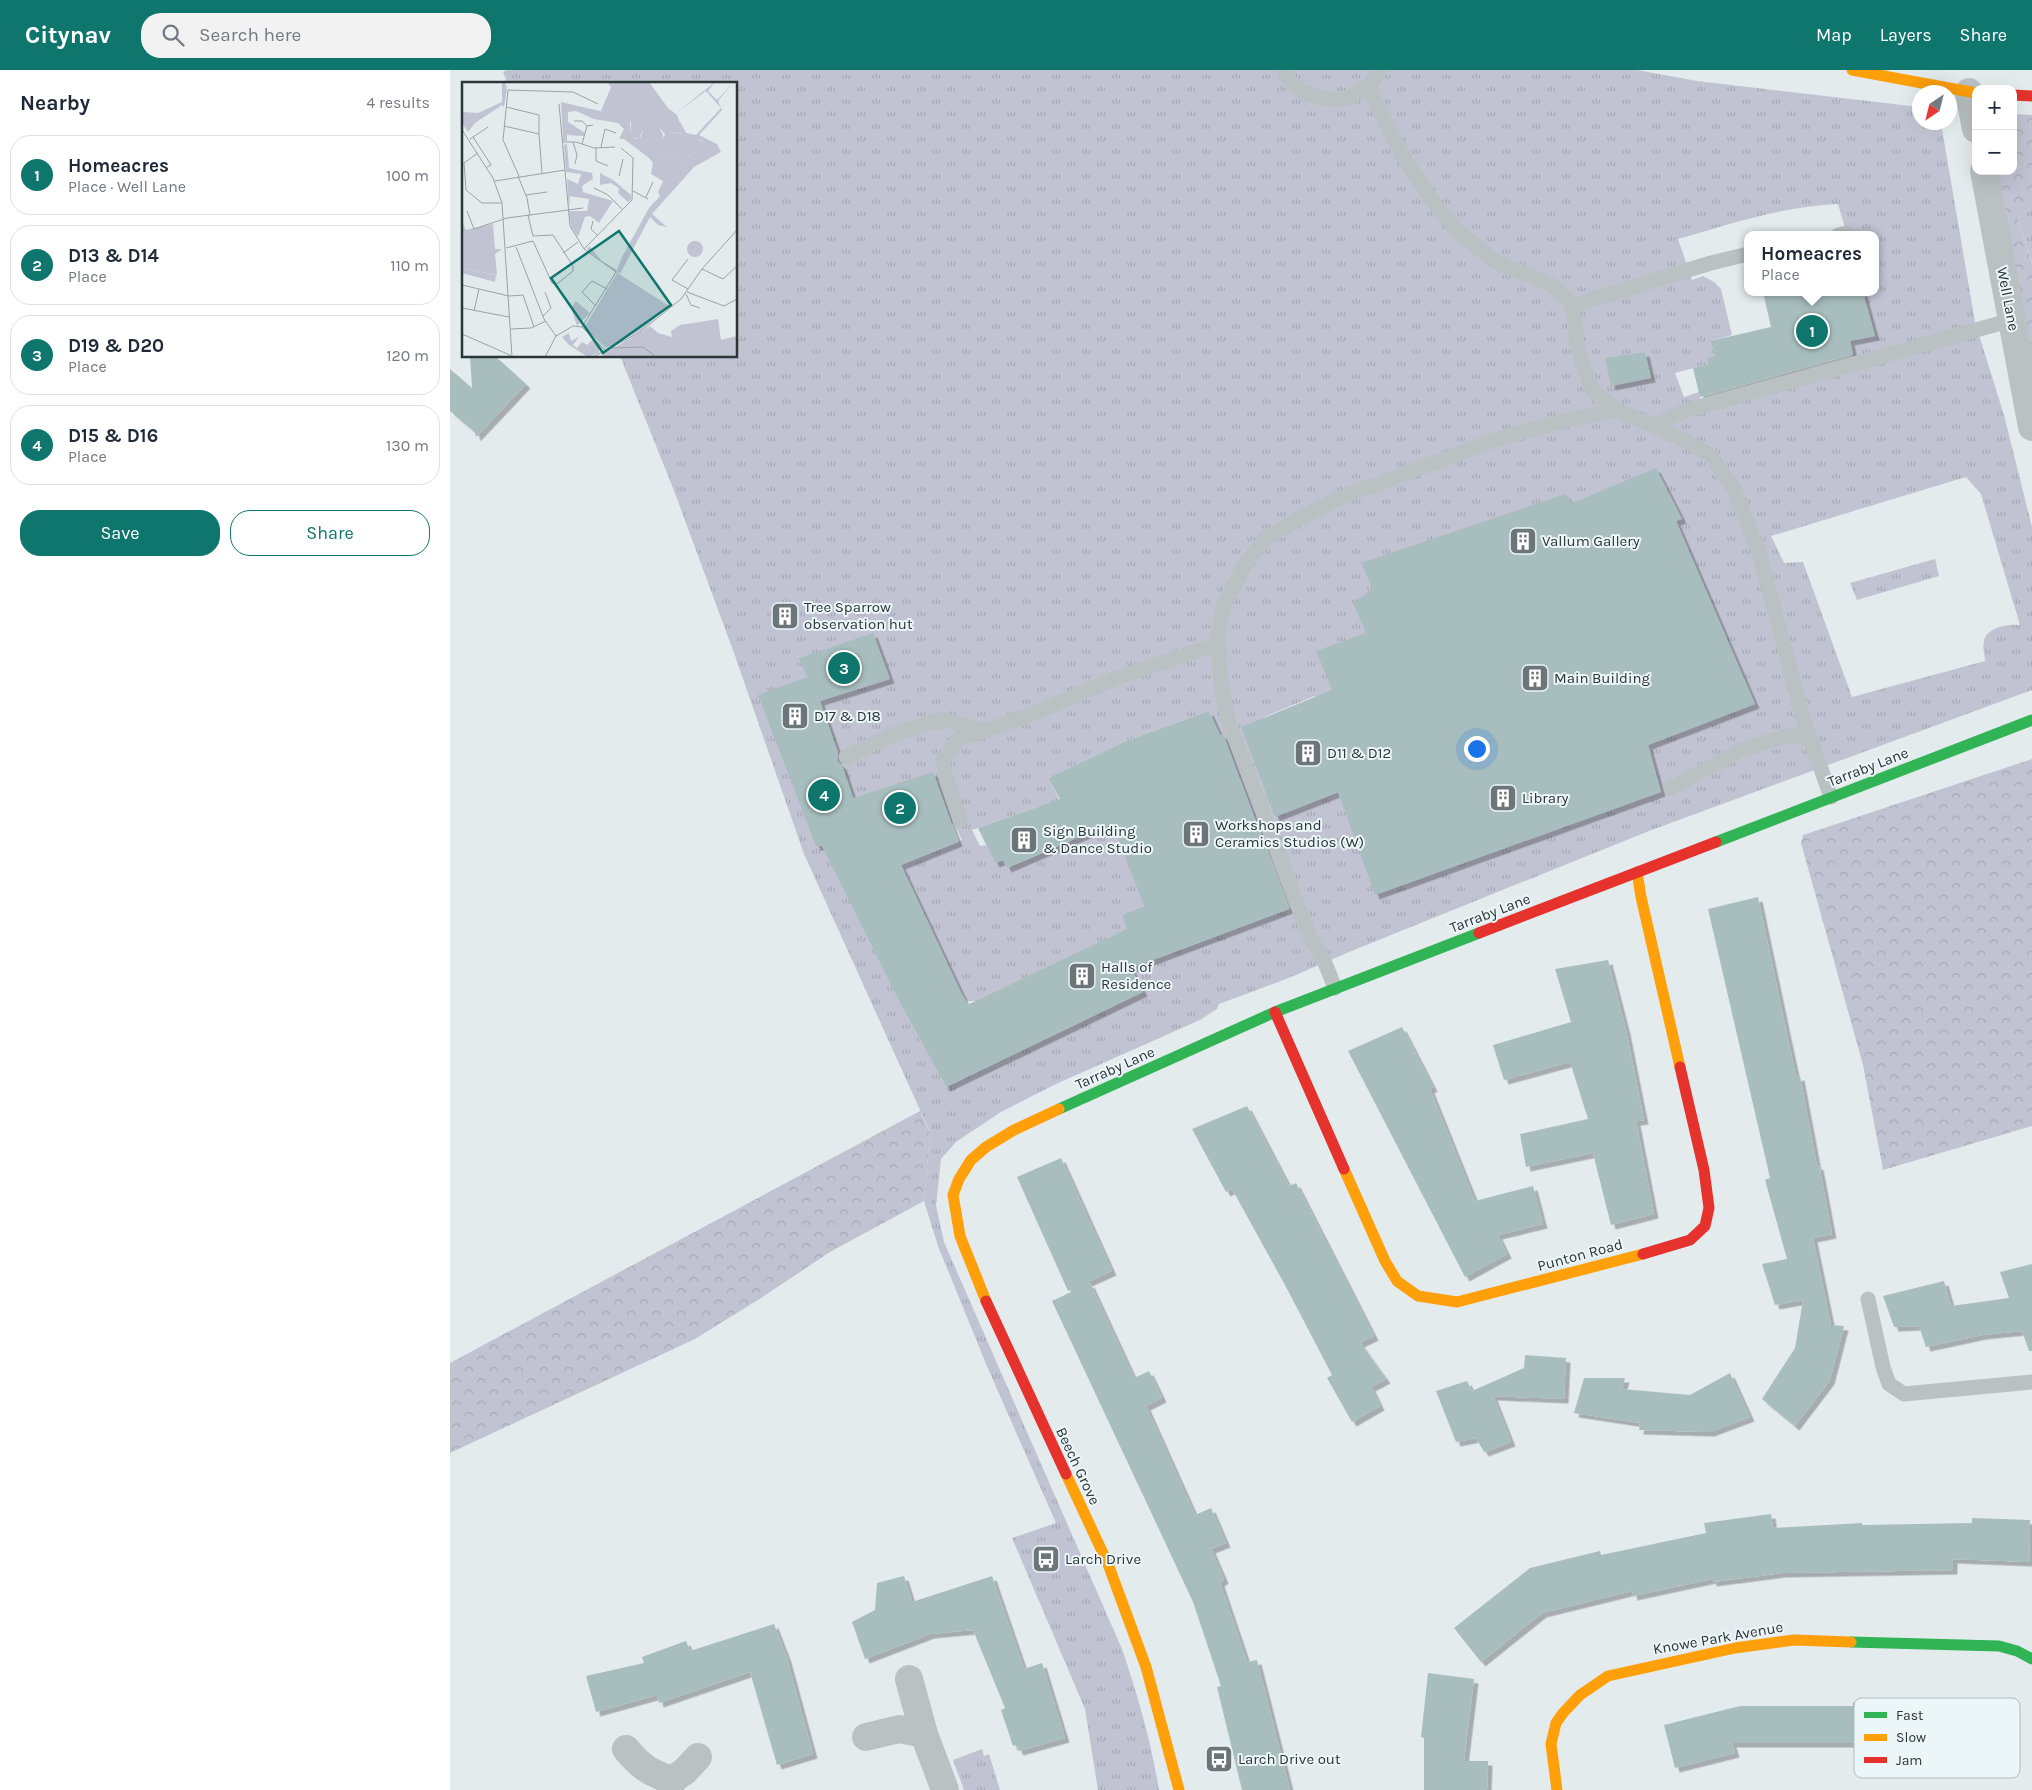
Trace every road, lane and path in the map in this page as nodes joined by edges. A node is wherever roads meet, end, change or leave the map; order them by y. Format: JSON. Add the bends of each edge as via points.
{"nodes":[{"id":1,"x":1283,"y":70,"type":"edge"},
{"id":2,"x":1381,"y":70,"type":"edge"},
{"id":3,"x":1852,"y":70,"type":"edge"},
{"id":4,"x":1879,"y":72,"type":"edge"},
{"id":5,"x":1368,"y":87,"type":"junction"},
{"id":6,"x":1972,"y":92,"type":"edge"},
{"id":7,"x":2017,"y":95,"type":"edge"},
{"id":8,"x":2032,"y":96,"type":"edge"},
{"id":9,"x":1985,"y":175,"type":"edge"},
{"id":10,"x":1744,"y":255,"type":"edge"},
{"id":11,"x":1571,"y":306,"type":"junction"},
{"id":12,"x":2012,"y":320,"type":"junction"},
{"id":13,"x":1617,"y":410,"type":"junction"},
{"id":14,"x":1655,"y":425,"type":"junction"},
{"id":15,"x":2032,"y":427,"type":"edge"},
{"id":16,"x":1218,"y":644,"type":"junction"},
{"id":17,"x":2032,"y":720,"type":"edge"},
{"id":18,"x":984,"y":731,"type":"junction"},
{"id":19,"x":1811,"y":739,"type":"junction"},
{"id":20,"x":846,"y":758,"type":"dead end"},
{"id":21,"x":1672,"y":788,"type":"dead end"},
{"id":22,"x":1831,"y":798,"type":"junction"},
{"id":23,"x":960,"y":820,"type":"dead end"},
{"id":24,"x":1637,"y":872,"type":"junction"},
{"id":25,"x":1335,"y":988,"type":"junction"},
{"id":26,"x":1275,"y":1012,"type":"junction"},
{"id":27,"x":970,"y":1160,"type":"joint"},
{"id":28,"x":1868,"y":1299,"type":"dead end"},
{"id":29,"x":2032,"y":1382,"type":"edge"},
{"id":30,"x":2032,"y":1659,"type":"edge"},
{"id":31,"x":909,"y":1679,"type":"dead end"},
{"id":32,"x":924,"y":1734,"type":"junction"},
{"id":33,"x":866,"y":1737,"type":"dead end"},
{"id":34,"x":626,"y":1750,"type":"dead end"},
{"id":35,"x":698,"y":1757,"type":"dead end"},
{"id":36,"x":671,"y":1785,"type":"edge"},
{"id":37,"x":945,"y":1790,"type":"edge"},
{"id":38,"x":1179,"y":1790,"type":"edge"},
{"id":39,"x":1557,"y":1790,"type":"edge"}],
"edges":[{"from":1,"to":5,"type":"lane","via":[[1289,81],[1308,95],[1348,98]]},
{"from":2,"to":5,"type":"lane"},
{"from":3,"to":4,"type":"street"},
{"from":4,"to":6,"type":"street"},
{"from":5,"to":11,"type":"lane","via":[[1403,156],[1430,198],[1456,230],[1494,260],[1555,287]]},
{"from":7,"to":8,"type":"street"},
{"from":9,"to":12,"type":"street","name":"Well Lane"},
{"from":10,"to":11,"type":"lane"},
{"from":11,"to":13,"type":"lane","via":[[1577,347],[1593,391]]},
{"from":12,"to":14,"type":"lane","via":[[1684,411]]},
{"from":12,"to":15,"type":"street","name":"Well Lane"},
{"from":13,"to":14,"type":"lane"},
{"from":13,"to":16,"type":"lane","via":[[1503,437],[1342,497],[1298,519],[1265,539],[1247,562],[1224,603]]},
{"from":14,"to":19,"type":"lane","via":[[1710,456],[1734,489],[1759,552]]},
{"from":16,"to":18,"type":"lane","via":[[1150,666]]},
{"from":16,"to":25,"type":"lane","via":[[1229,724],[1309,935]]},
{"from":17,"to":22,"type":"street","name":"Tarraby Lane"},
{"from":18,"to":20,"type":"lane","via":[[942,719],[892,735]]},
{"from":18,"to":23,"type":"lane","via":[[959,738],[943,759]]},
{"from":19,"to":21,"type":"lane","via":[[1789,735],[1740,750]]},
{"from":19,"to":22,"type":"lane"},
{"from":22,"to":24,"type":"street","name":"Tarraby Lane"},
{"from":24,"to":25,"type":"street","name":"Tarraby Lane"},
{"from":24,"to":26,"type":"street","name":"Punton Road","via":[[1704,1170],[1709,1208],[1705,1226],[1690,1240],[1457,1302],[1418,1296],[1397,1282],[1385,1261]]},
{"from":25,"to":26,"type":"street","name":"Tarraby Lane"},
{"from":26,"to":27,"type":"street","name":"Tarraby Lane","via":[[1014,1130]]},
{"from":27,"to":38,"type":"street","name":"Beech Grove","via":[[953,1195],[960,1236],[990,1311],[1108,1564],[1146,1667]]},
{"from":28,"to":29,"type":"lane","via":[[1882,1367],[1889,1384],[1904,1394]]},
{"from":30,"to":39,"type":"street","name":"Knowe Park Avenue","via":[[1999,1646],[1794,1640],[1734,1648],[1608,1676],[1591,1684],[1576,1697],[1556,1725],[1551,1742]]},
{"from":31,"to":32,"type":"street"},
{"from":32,"to":33,"type":"street","via":[[899,1729]]},
{"from":32,"to":37,"type":"street"},
{"from":34,"to":36,"type":"street","via":[[650,1772]]},
{"from":35,"to":36,"type":"street"}]}
